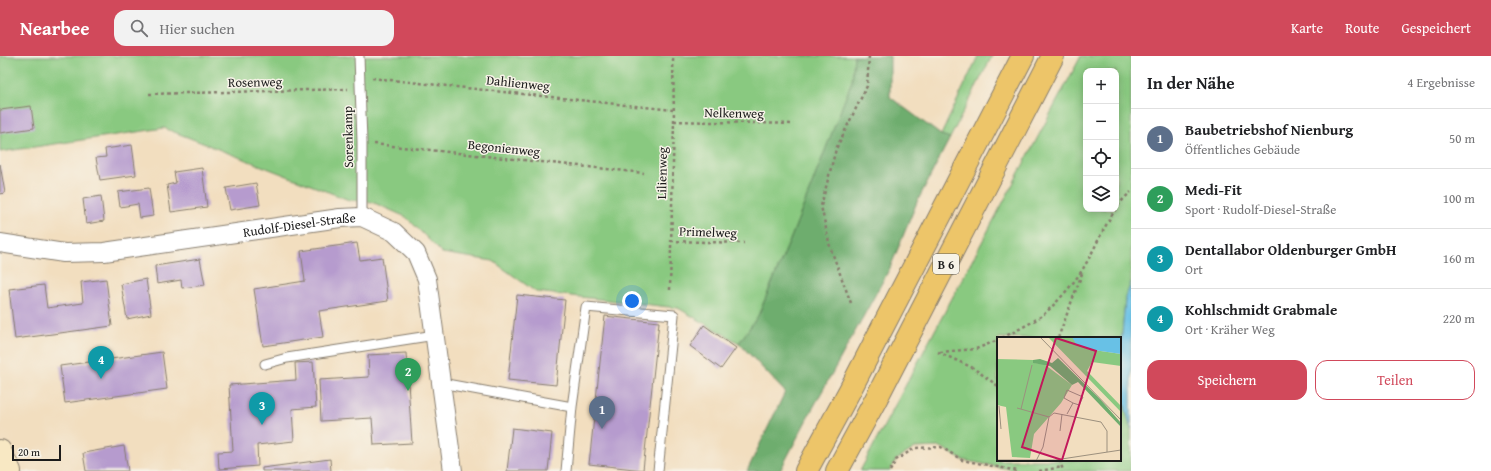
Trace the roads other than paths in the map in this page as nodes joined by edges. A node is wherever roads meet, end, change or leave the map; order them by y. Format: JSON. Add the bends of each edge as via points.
{"nodes":[{"id":1,"x":360,"y":56,"type":"edge"},
{"id":2,"x":1023,"y":56,"type":"edge"},
{"id":3,"x":1053,"y":56,"type":"edge"},
{"id":4,"x":362,"y":217,"type":"junction"},
{"id":5,"x":0,"y":243,"type":"edge"},
{"id":6,"x":435,"y":335,"type":"junction"},
{"id":7,"x":265,"y":364,"type":"dead end"},
{"id":8,"x":441,"y":382,"type":"junction"},
{"id":9,"x":572,"y":407,"type":"junction"},
{"id":10,"x":0,"y":451,"type":"edge"},
{"id":11,"x":10,"y":471,"type":"edge"},
{"id":12,"x":453,"y":471,"type":"edge"},
{"id":13,"x":566,"y":471,"type":"edge"},
{"id":14,"x":658,"y":471,"type":"edge"},
{"id":15,"x":806,"y":471,"type":"edge"},
{"id":16,"x":837,"y":471,"type":"edge"}],
"edges":[{"from":1,"to":4,"type":"lane","name":"Sorenkamp"},
{"from":2,"to":15,"type":"highway","number":"B 6"},
{"from":3,"to":16,"type":"highway","number":"B 6"},
{"from":4,"to":5,"type":"street","name":"Rudolf-Diesel-Straße","via":[[104,252],[64,253]]},
{"from":4,"to":6,"type":"street","name":"Rudolf-Diesel-Straße","via":[[394,232],[416,253],[427,279]]},
{"from":6,"to":7,"type":"lane","via":[[287,358]]},
{"from":6,"to":8,"type":"street","name":"Rudolf-Diesel-Straße"},
{"from":8,"to":9,"type":"lane"},
{"from":8,"to":12,"type":"street","name":"Rudolf-Diesel-Straße"},
{"from":9,"to":13,"type":"lane"},
{"from":9,"to":14,"type":"lane","via":[[586,308],[674,315]]},
{"from":10,"to":11,"type":"street"}]}
